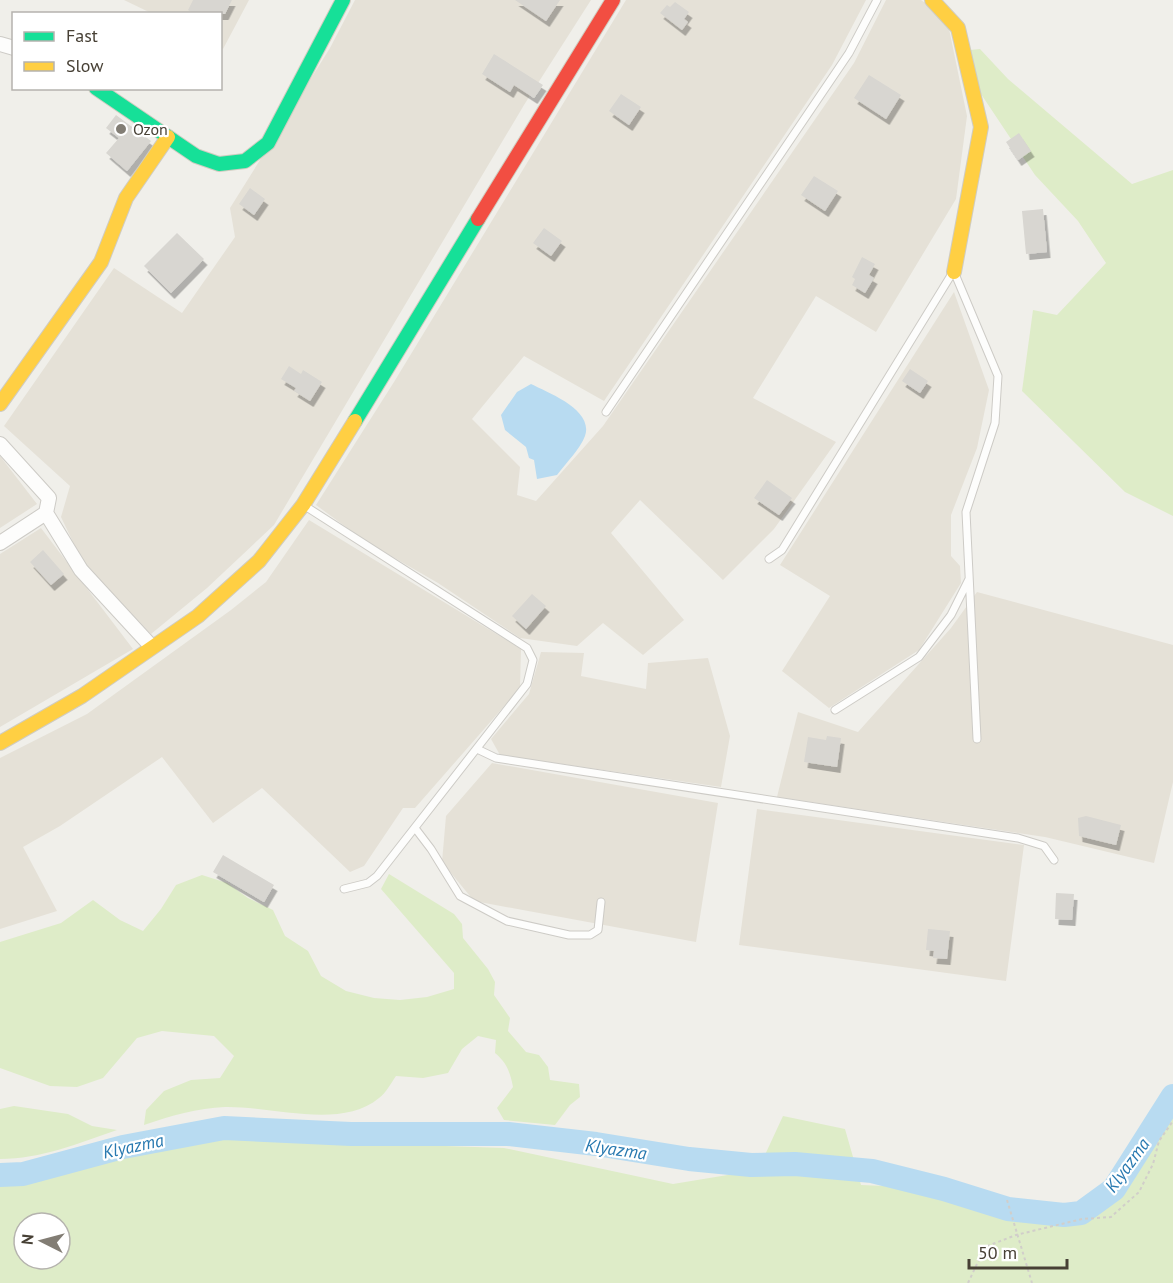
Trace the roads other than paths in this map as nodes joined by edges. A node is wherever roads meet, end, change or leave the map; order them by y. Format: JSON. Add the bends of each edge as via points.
{"nodes":[{"id":1,"x":343,"y":0,"type":"edge"},
{"id":2,"x":613,"y":0,"type":"edge"},
{"id":3,"x":877,"y":0,"type":"edge"},
{"id":4,"x":932,"y":0,"type":"edge"},
{"id":5,"x":99,"y":90,"type":"edge"},
{"id":6,"x":168,"y":137,"type":"junction"},
{"id":7,"x":954,"y":272,"type":"junction"},
{"id":8,"x":0,"y":404,"type":"edge"},
{"id":9,"x":606,"y":412,"type":"dead end"},
{"id":10,"x":0,"y":444,"type":"edge"},
{"id":11,"x":303,"y":505,"type":"junction"},
{"id":12,"x":46,"y":513,"type":"junction"},
{"id":13,"x":0,"y":543,"type":"edge"},
{"id":14,"x":769,"y":559,"type":"dead end"},
{"id":15,"x":970,"y":577,"type":"junction"},
{"id":16,"x":151,"y":646,"type":"junction"},
{"id":17,"x":835,"y":710,"type":"dead end"},
{"id":18,"x":977,"y":740,"type":"dead end"},
{"id":19,"x":0,"y":743,"type":"edge"},
{"id":20,"x":477,"y":748,"type":"junction"},
{"id":21,"x":415,"y":828,"type":"junction"},
{"id":22,"x":1054,"y":860,"type":"dead end"},
{"id":23,"x":344,"y":889,"type":"dead end"},
{"id":24,"x":601,"y":902,"type":"dead end"}],
"edges":[{"from":1,"to":6,"type":"street","via":[[268,143],[245,161],[219,164],[196,156]]},
{"from":2,"to":11,"type":"street"},
{"from":3,"to":9,"type":"lane","via":[[849,53]]},
{"from":4,"to":7,"type":"street","via":[[958,28],[981,127]]},
{"from":5,"to":6,"type":"street"},
{"from":6,"to":8,"type":"street","via":[[126,198],[101,262]]},
{"from":7,"to":14,"type":"lane","via":[[782,550]]},
{"from":7,"to":15,"type":"lane","via":[[998,376],[995,423],[966,512]]},
{"from":10,"to":12,"type":"street","via":[[49,498]]},
{"from":11,"to":16,"type":"street","via":[[259,561],[198,616]]},
{"from":11,"to":20,"type":"lane","via":[[527,648],[533,660],[527,684]]},
{"from":12,"to":13,"type":"street"},
{"from":12,"to":16,"type":"street","via":[[81,570]]},
{"from":15,"to":17,"type":"lane","via":[[951,615],[919,657]]},
{"from":15,"to":18,"type":"lane"},
{"from":16,"to":19,"type":"street","via":[[82,696]]},
{"from":20,"to":21,"type":"lane"},
{"from":20,"to":22,"type":"lane","via":[[496,758],[1018,838],[1044,846]]},
{"from":21,"to":23,"type":"lane","via":[[377,876],[368,883]]},
{"from":21,"to":24,"type":"lane","via":[[460,896],[507,921],[569,935],[590,935],[598,930]]}]}
